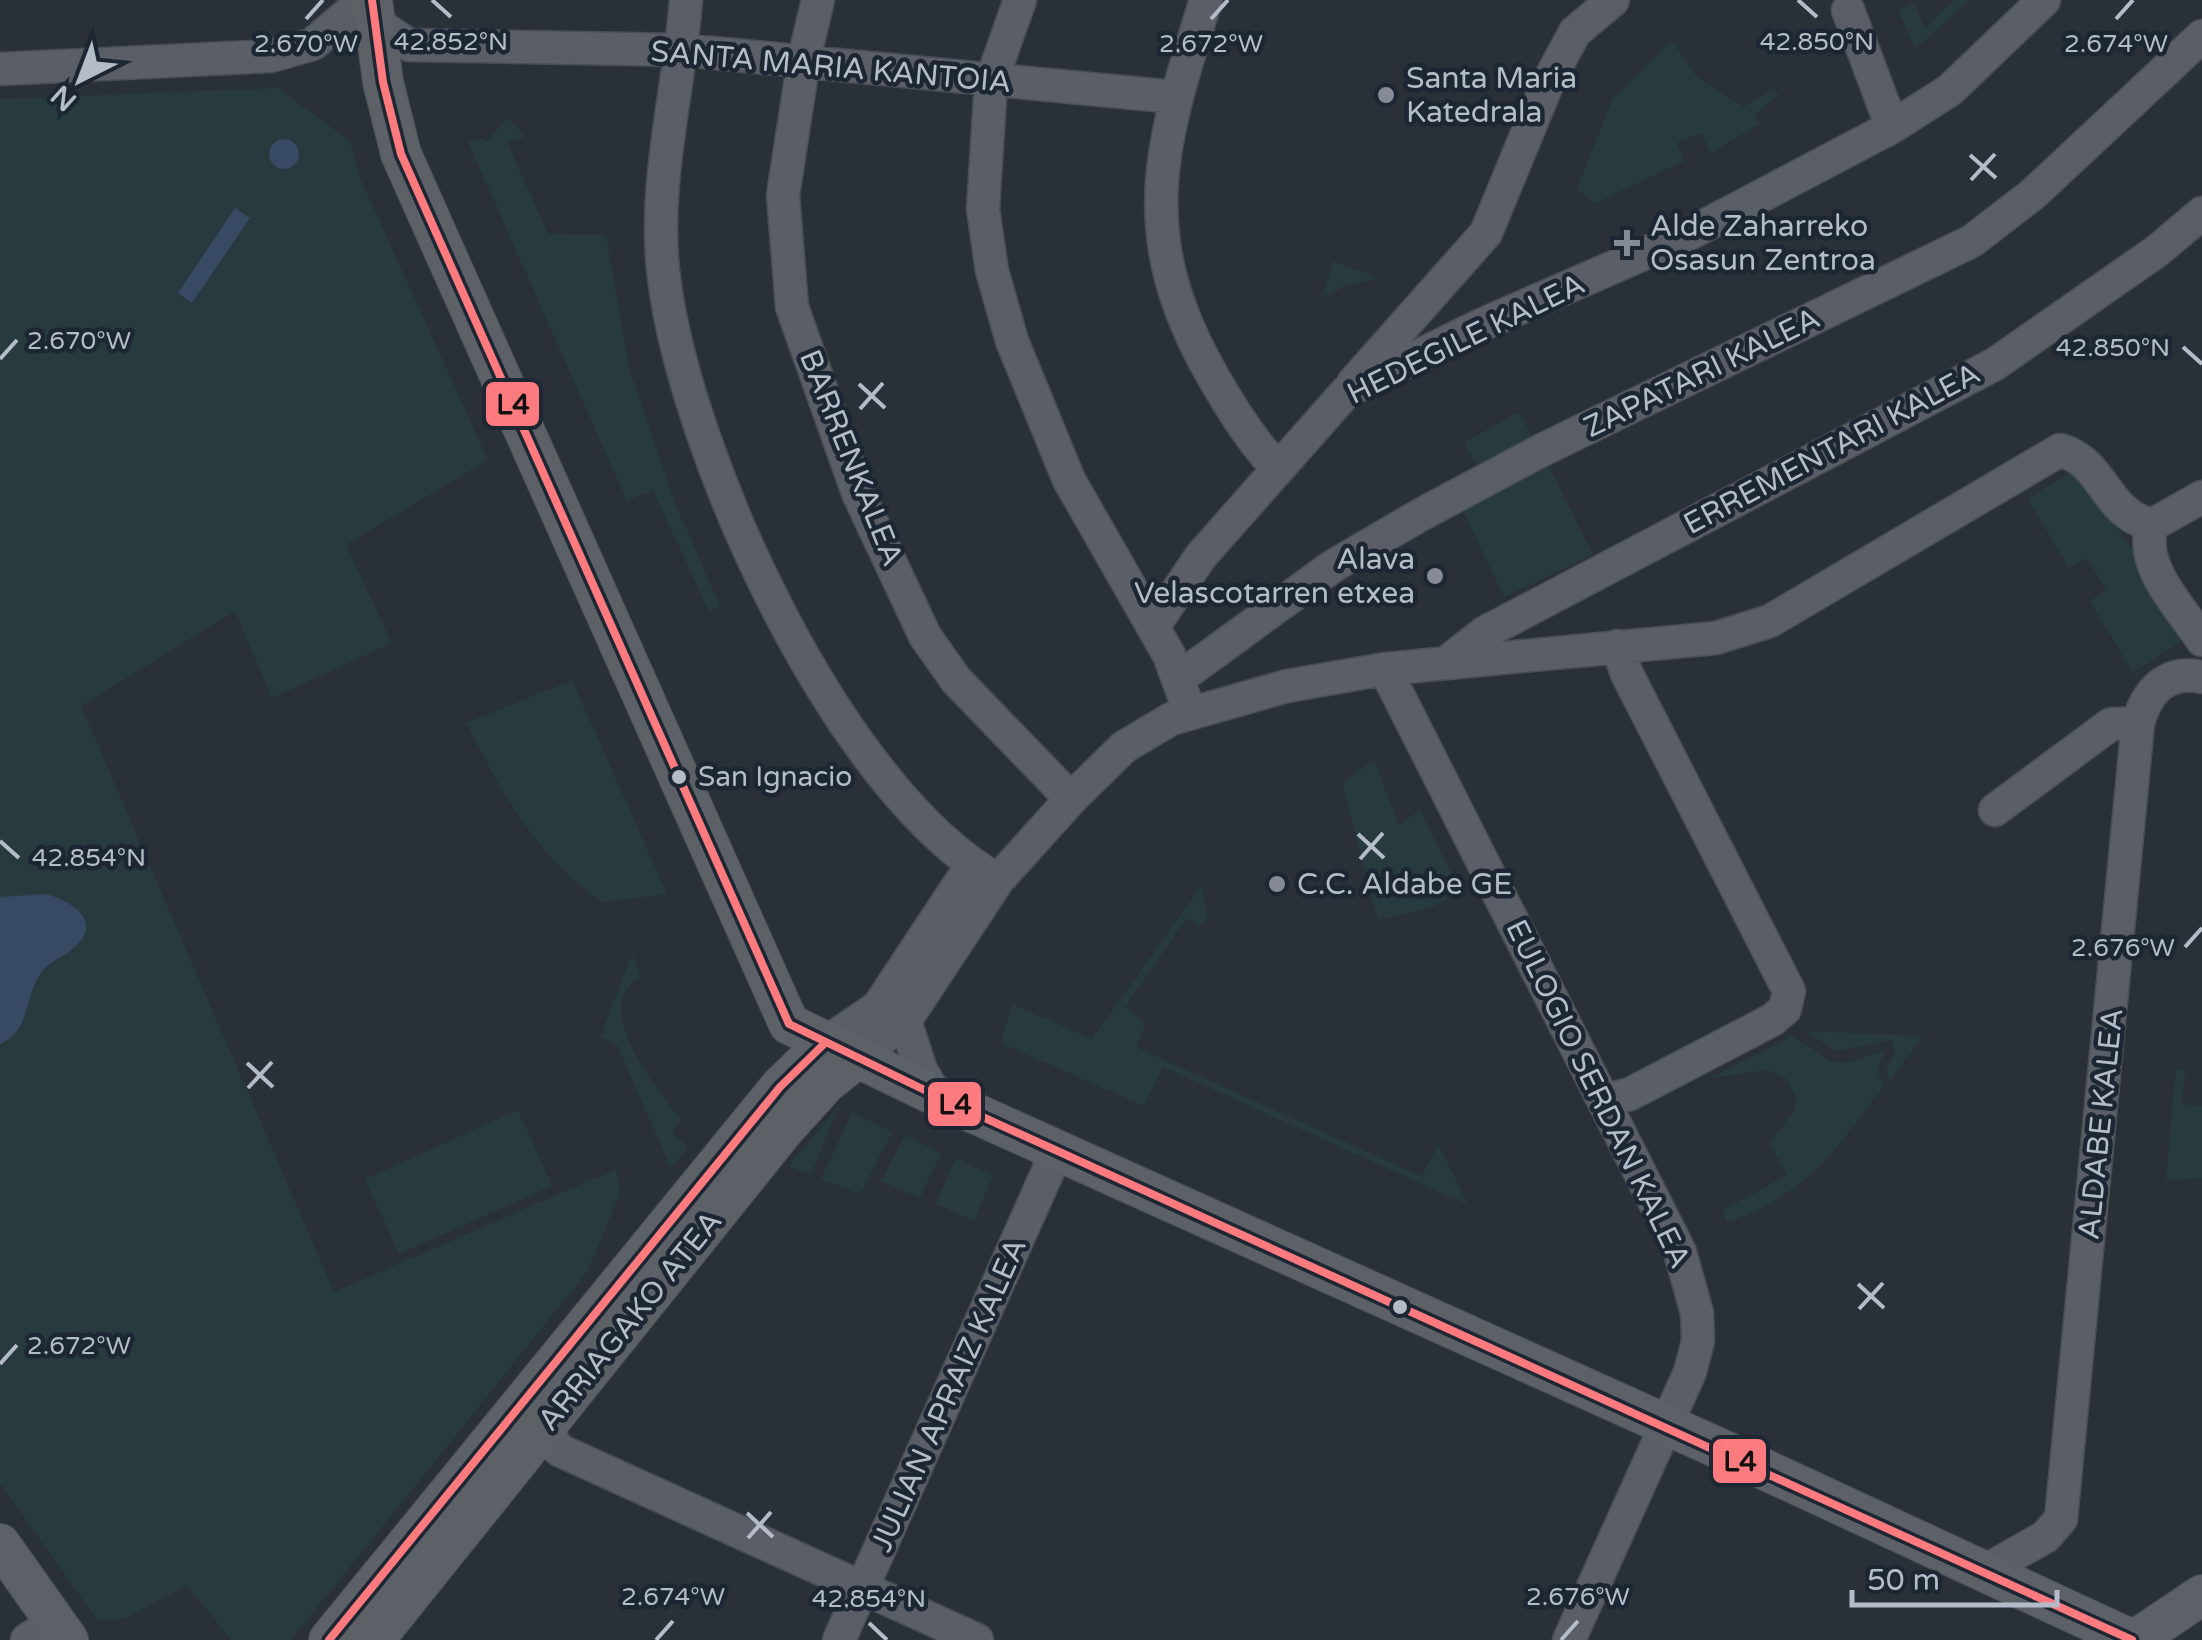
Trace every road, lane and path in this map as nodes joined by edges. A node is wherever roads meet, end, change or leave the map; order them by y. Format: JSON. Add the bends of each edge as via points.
{"nodes":[{"id":1,"x":686,"y":0,"type":"edge"},
{"id":2,"x":818,"y":0,"type":"edge"},
{"id":3,"x":1020,"y":0,"type":"edge"},
{"id":4,"x":1206,"y":0,"type":"edge"},
{"id":5,"x":1613,"y":0,"type":"edge"},
{"id":6,"x":2044,"y":0,"type":"edge"},
{"id":7,"x":1844,"y":4,"type":"edge"},
{"id":8,"x":370,"y":7,"type":"edge"},
{"id":9,"x":2202,"y":36,"type":"edge"},
{"id":10,"x":682,"y":50,"type":"junction"},
{"id":11,"x":804,"y":59,"type":"junction"},
{"id":12,"x":0,"y":69,"type":"edge"},
{"id":13,"x":991,"y":82,"type":"junction"},
{"id":14,"x":1175,"y":98,"type":"junction"},
{"id":15,"x":1892,"y":127,"type":"junction"},
{"id":16,"x":2202,"y":213,"type":"edge"},
{"id":17,"x":1347,"y":390,"type":"junction"},
{"id":18,"x":1276,"y":467,"type":"junction"},
{"id":19,"x":2202,"y":497,"type":"edge"},
{"id":20,"x":2152,"y":525,"type":"junction"},
{"id":21,"x":1153,"y":627,"type":"junction"},
{"id":22,"x":2202,"y":640,"type":"edge"},
{"id":23,"x":1617,"y":646,"type":"junction"},
{"id":24,"x":1447,"y":662,"type":"junction"},
{"id":25,"x":1384,"y":670,"type":"junction"},
{"id":26,"x":2202,"y":677,"type":"edge"},
{"id":27,"x":1178,"y":679,"type":"junction"},
{"id":28,"x":1192,"y":712,"type":"junction"},
{"id":29,"x":2138,"y":722,"type":"junction"},
{"id":30,"x":1070,"y":800,"type":"junction"},
{"id":31,"x":1995,"y":810,"type":"dead end"},
{"id":32,"x":984,"y":872,"type":"junction"},
{"id":33,"x":905,"y":1021,"type":"junction"},
{"id":34,"x":840,"y":1052,"type":"junction"},
{"id":35,"x":936,"y":1096,"type":"junction"},
{"id":36,"x":1604,"y":1102,"type":"junction"},
{"id":37,"x":1050,"y":1148,"type":"junction"},
{"id":38,"x":1669,"y":1426,"type":"junction"},
{"id":39,"x":544,"y":1428,"type":"junction"},
{"id":40,"x":0,"y":1544,"type":"edge"},
{"id":41,"x":1983,"y":1572,"type":"junction"},
{"id":42,"x":862,"y":1589,"type":"junction"},
{"id":43,"x":2202,"y":1595,"type":"edge"},
{"id":44,"x":51,"y":1634,"type":"edge"},
{"id":45,"x":330,"y":1640,"type":"edge"},
{"id":46,"x":374,"y":1640,"type":"edge"},
{"id":47,"x":839,"y":1640,"type":"edge"},
{"id":48,"x":977,"y":1640,"type":"edge"},
{"id":49,"x":1568,"y":1640,"type":"edge"},
{"id":50,"x":2134,"y":1640,"type":"edge"}],
"edges":[{"from":1,"to":10,"type":"street"},
{"from":2,"to":11,"type":"street","name":"BARRENKALEA"},
{"from":3,"to":13,"type":"street"},
{"from":4,"to":14,"type":"street"},
{"from":5,"to":17,"type":"street","via":[[1575,32],[1486,233]]},
{"from":6,"to":15,"type":"street","name":"HEDEGILE KALEA","via":[[1950,90]]},
{"from":7,"to":15,"type":"street"},
{"from":8,"to":10,"type":"street","name":"SANTA MARIA KANTOIA","via":[[409,45]]},
{"from":8,"to":12,"type":"street","via":[[314,44],[271,56]]},
{"from":8,"to":34,"type":"main road","via":[[390,117],[409,172],[782,1017]]},
{"from":9,"to":27,"type":"street","name":"ZAPATARI KALEA","via":[[2048,181],[1972,241],[1422,514],[1333,566]]},
{"from":10,"to":11,"type":"street","name":"SANTA MARIA KANTOIA"},
{"from":10,"to":32,"type":"street","via":[[660,192],[664,280],[693,404],[760,579],[827,699],[906,804]]},
{"from":11,"to":13,"type":"street","name":"SANTA MARIA KANTOIA"},
{"from":11,"to":30,"type":"street","name":"BARRENKALEA","via":[[783,195],[792,307],[845,456],[925,636],[956,680]]},
{"from":13,"to":14,"type":"street","name":"SANTA MARIA KANTOIA"},
{"from":13,"to":21,"type":"street","via":[[983,209],[1012,341],[1069,480]]},
{"from":14,"to":18,"type":"street","via":[[1161,198],[1164,265],[1195,345],[1252,440]]},
{"from":15,"to":17,"type":"street","name":"HEDEGILE KALEA","via":[[1689,234]]},
{"from":16,"to":24,"type":"street","name":"ERREMENTARI KALEA","via":[[1995,364],[1500,624]]},
{"from":17,"to":18,"type":"street","name":"HEDEGILE KALEA"},
{"from":18,"to":21,"type":"street","name":"HEDEGILE KALEA","via":[[1201,556]]},
{"from":19,"to":20,"type":"street"},
{"from":20,"to":22,"type":"street","via":[[2152,562]]},
{"from":20,"to":23,"type":"street","name":"ARRIAGAKO ATEA","via":[[2120,510],[2087,464],[2060,450],[1770,621],[1716,638]]},
{"from":21,"to":27,"type":"street"},
{"from":23,"to":24,"type":"street","name":"ARRIAGAKO ATEA"},
{"from":23,"to":36,"type":"street","via":[[1789,991],[1785,1009],[1772,1020]]},
{"from":24,"to":25,"type":"street","name":"ARRIAGAKO ATEA"},
{"from":25,"to":28,"type":"street","name":"ARRIAGAKO ATEA","via":[[1287,686]]},
{"from":25,"to":36,"type":"street","name":"EULOGIO SERDAN KALEA"},
{"from":26,"to":29,"type":"street","name":"ALDABE KALEA","via":[[2164,680]]},
{"from":27,"to":28,"type":"street"},
{"from":28,"to":30,"type":"street","name":"ARRIAGAKO ATEA","via":[[1124,747]]},
{"from":29,"to":31,"type":"street","via":[[2112,724]]},
{"from":29,"to":41,"type":"street","name":"ALDABE KALEA","via":[[2062,1519],[2044,1538]]},
{"from":30,"to":32,"type":"street","name":"ARRIAGAKO ATEA"},
{"from":32,"to":33,"type":"street","name":"ARRIAGAKO ATEA"},
{"from":32,"to":34,"type":"street","name":"ARRIAGAKO ATEA"},
{"from":33,"to":34,"type":"street","name":"ARRIAGAKO ATEA"},
{"from":33,"to":35,"type":"street"},
{"from":34,"to":35,"type":"main road"},
{"from":34,"to":39,"type":"main road","name":"ARRIAGAKO ATEA","via":[[825,1084]]},
{"from":34,"to":45,"type":"main road","name":"ARRIAGAKO ATEA","via":[[780,1087]]},
{"from":35,"to":37,"type":"main road"},
{"from":36,"to":38,"type":"street","name":"EULOGIO SERDAN KALEA","via":[[1692,1286],[1698,1341]]},
{"from":37,"to":38,"type":"main road"},
{"from":37,"to":42,"type":"street","name":"JULIAN APRAIZ KALEA","via":[[1049,1170]]},
{"from":38,"to":41,"type":"main road"},
{"from":38,"to":49,"type":"street","name":"EULOGIO SERDAN KALEA"},
{"from":39,"to":42,"type":"street","via":[[559,1450]]},
{"from":39,"to":46,"type":"main road","name":"ARRIAGAKO ATEA"},
{"from":40,"to":44,"type":"main road"},
{"from":41,"to":50,"type":"main road"},
{"from":42,"to":47,"type":"street","name":"JULIAN APRAIZ KALEA"},
{"from":42,"to":48,"type":"street"},
{"from":43,"to":50,"type":"main road"}]}
